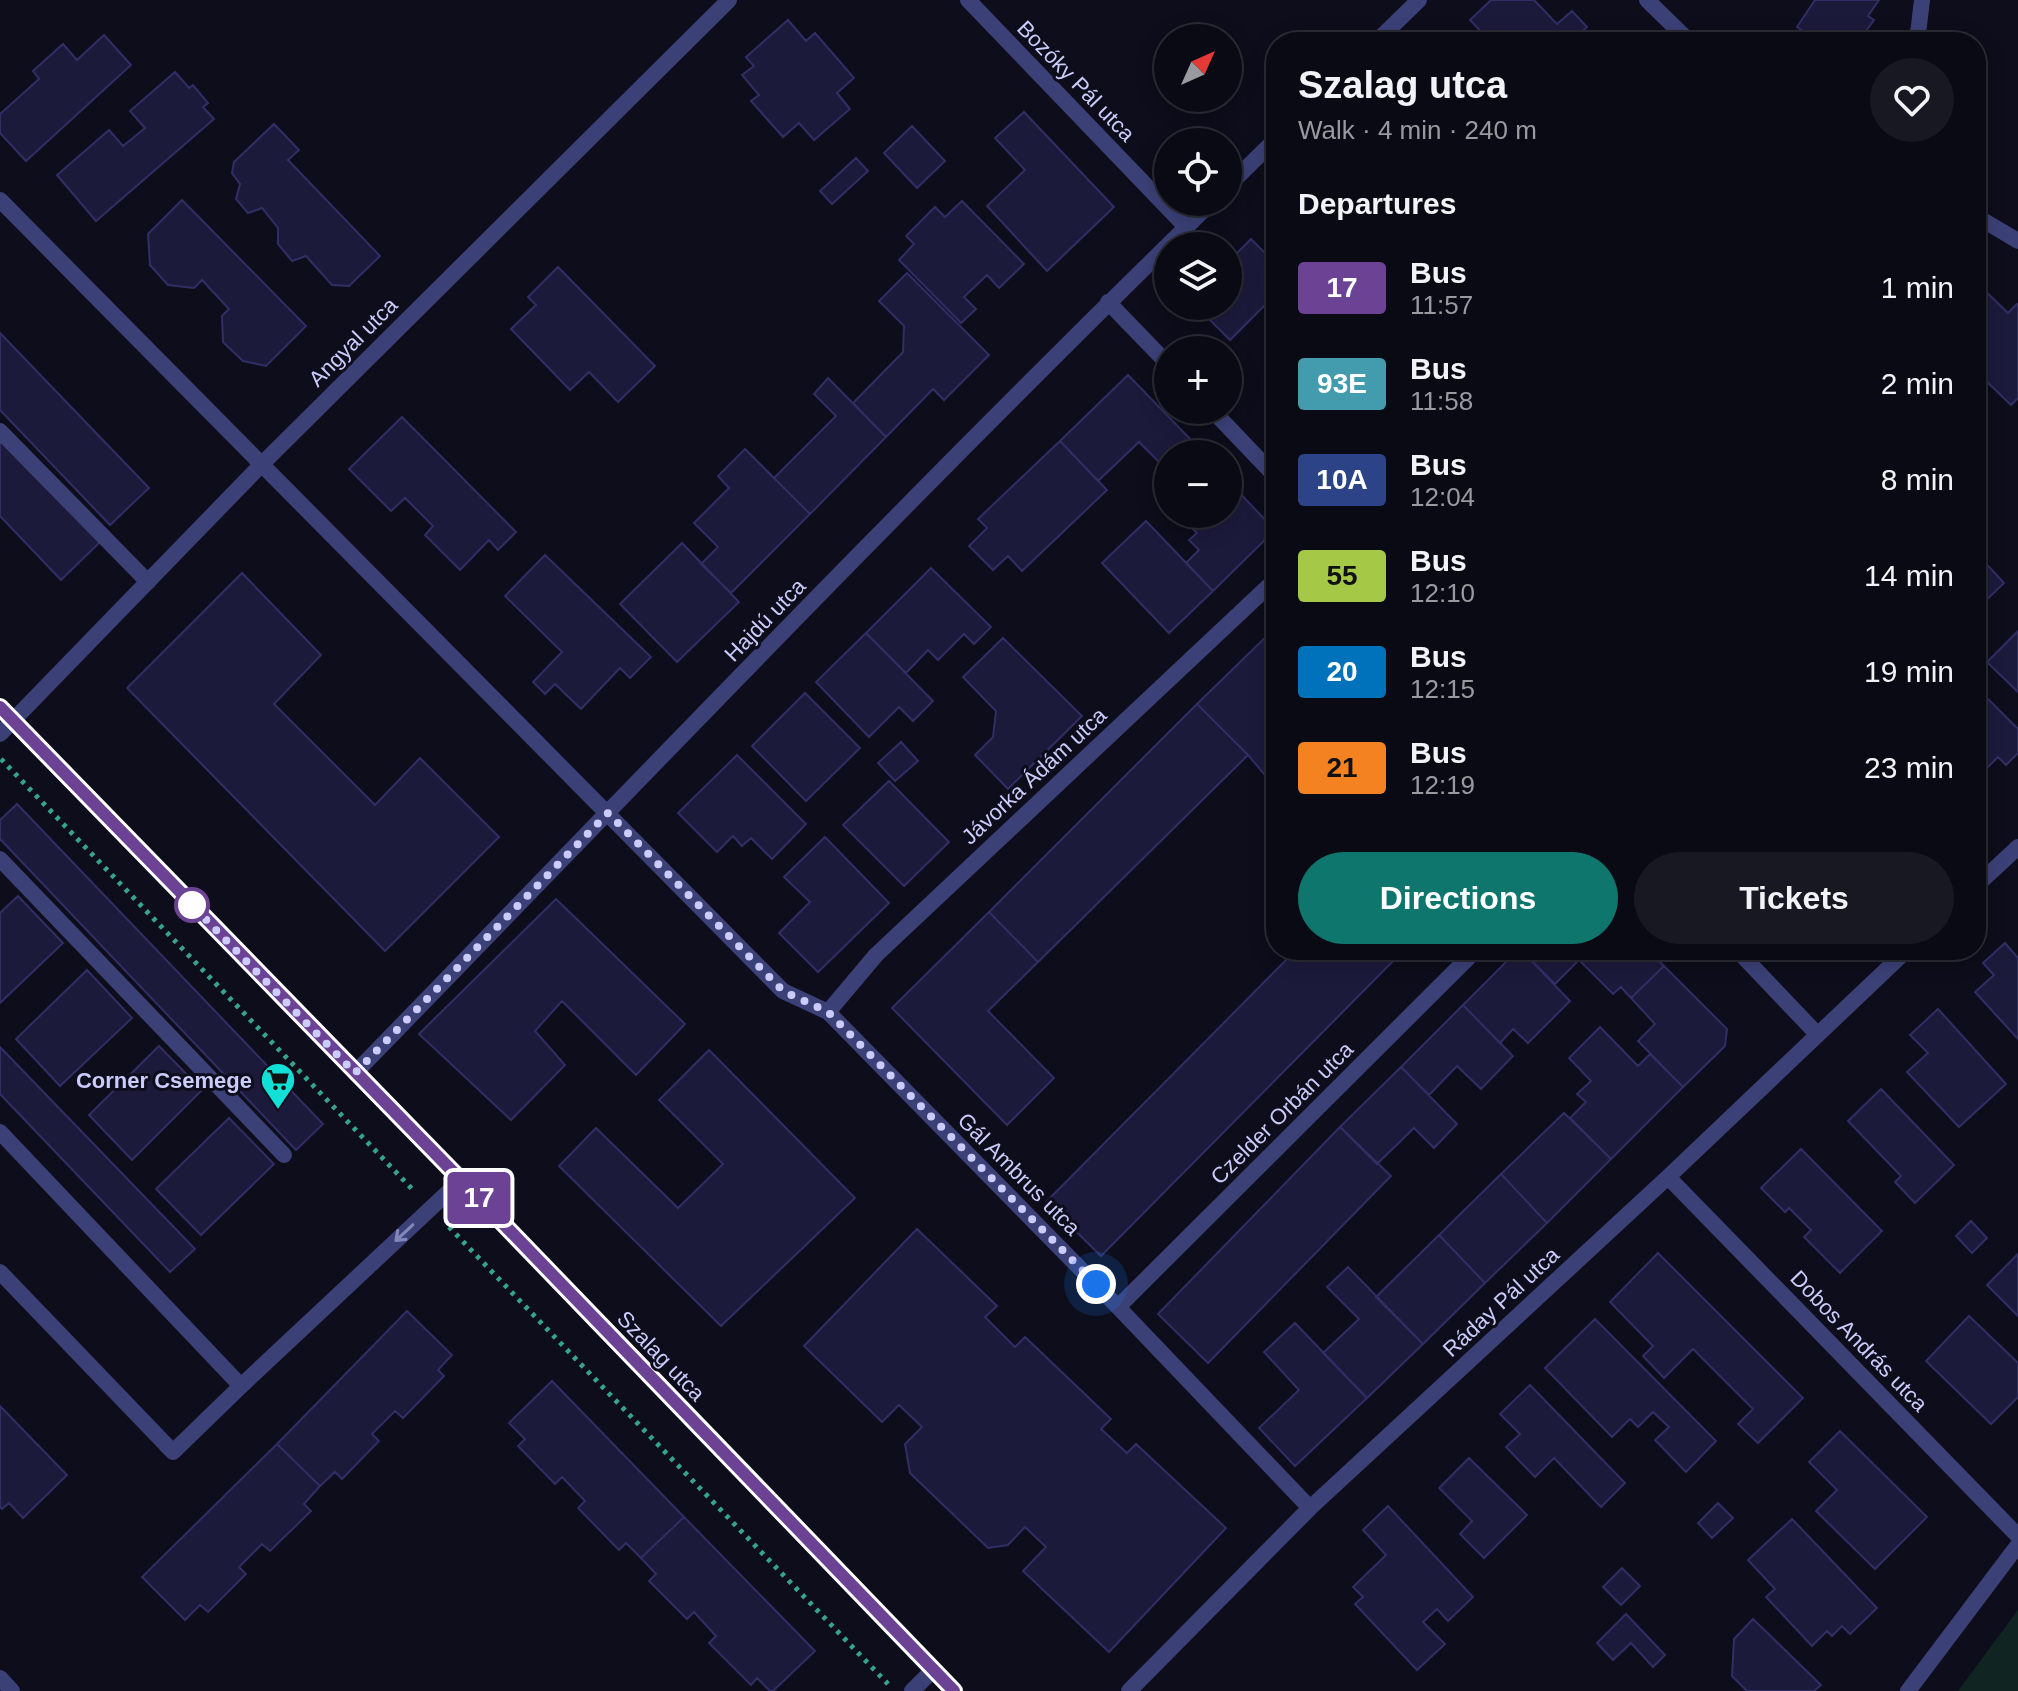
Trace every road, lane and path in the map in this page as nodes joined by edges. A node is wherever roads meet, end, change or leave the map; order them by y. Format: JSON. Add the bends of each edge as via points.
{"nodes":[{"id":1,"x":729,"y":0,"type":"edge"},
{"id":2,"x":968,"y":0,"type":"edge"},
{"id":3,"x":1419,"y":0,"type":"edge"},
{"id":4,"x":1647,"y":0,"type":"edge"},
{"id":5,"x":1922,"y":0,"type":"edge"},
{"id":6,"x":1386,"y":32,"type":"edge"},
{"id":7,"x":1680,"y":32,"type":"edge"},
{"id":8,"x":1918,"y":32,"type":"edge"},
{"id":9,"x":1266,"y":149,"type":"edge"},
{"id":10,"x":1242,"y":172,"type":"edge"},
{"id":11,"x":0,"y":200,"type":"edge"},
{"id":12,"x":1197,"y":216,"type":"edge"},
{"id":13,"x":1986,"y":222,"type":"edge"},
{"id":14,"x":1186,"y":227,"type":"junction"},
{"id":15,"x":2018,"y":241,"type":"edge"},
{"id":16,"x":1108,"y":302,"type":"junction"},
{"id":17,"x":1154,"y":350,"type":"edge"},
{"id":18,"x":1225,"y":424,"type":"edge"},
{"id":19,"x":0,"y":431,"type":"edge"},
{"id":20,"x":261,"y":465,"type":"junction"},
{"id":21,"x":1266,"y":467,"type":"edge"},
{"id":22,"x":148,"y":582,"type":"junction"},
{"id":23,"x":1266,"y":588,"type":"edge"},
{"id":24,"x":0,"y":708,"type":"edge"},
{"id":25,"x":14,"y":721,"type":"junction"},
{"id":26,"x":0,"y":734,"type":"edge"},
{"id":27,"x":608,"y":813,"type":"junction"},
{"id":28,"x":2018,"y":847,"type":"edge"},
{"id":29,"x":0,"y":859,"type":"edge"},
{"id":30,"x":1986,"y":877,"type":"edge"},
{"id":31,"x":1466,"y":960,"type":"edge"},
{"id":32,"x":1747,"y":960,"type":"edge"},
{"id":33,"x":1896,"y":960,"type":"edge"},
{"id":34,"x":828,"y":1012,"type":"junction"},
{"id":35,"x":1817,"y":1034,"type":"junction"},
{"id":36,"x":355,"y":1073,"type":"junction"},
{"id":37,"x":0,"y":1132,"type":"edge"},
{"id":38,"x":284,"y":1155,"type":"dead end"},
{"id":39,"x":1668,"y":1177,"type":"junction"},
{"id":40,"x":461,"y":1180,"type":"junction"},
{"id":41,"x":0,"y":1272,"type":"edge"},
{"id":42,"x":1118,"y":1307,"type":"junction"},
{"id":43,"x":241,"y":1386,"type":"junction"},
{"id":44,"x":1310,"y":1508,"type":"junction"},
{"id":45,"x":2018,"y":1536,"type":"edge"},
{"id":46,"x":2018,"y":1545,"type":"edge"},
{"id":47,"x":933,"y":1670,"type":"junction"},
{"id":48,"x":0,"y":1678,"type":"edge"},
{"id":49,"x":12,"y":1691,"type":"edge"},
{"id":50,"x":912,"y":1691,"type":"edge"},
{"id":51,"x":954,"y":1691,"type":"edge"},
{"id":52,"x":1129,"y":1691,"type":"edge"},
{"id":53,"x":1908,"y":1691,"type":"edge"}],
"edges":[{"from":1,"to":20,"type":"street","name":"Angyal utca"},
{"from":2,"to":14,"type":"street","name":"Bozóky Pál utca"},
{"from":3,"to":6,"type":"street"},
{"from":4,"to":7,"type":"street"},
{"from":5,"to":8,"type":"street"},
{"from":9,"to":10,"type":"street"},
{"from":11,"to":20,"type":"street"},
{"from":12,"to":14,"type":"street","name":"Hajdú utca"},
{"from":13,"to":15,"type":"street"},
{"from":14,"to":16,"type":"street","name":"Hajdú utca"},
{"from":16,"to":17,"type":"street"},
{"from":16,"to":27,"type":"street","name":"Hajdú utca"},
{"from":18,"to":21,"type":"street"},
{"from":19,"to":22,"type":"street"},
{"from":20,"to":22,"type":"street","name":"Angyal utca"},
{"from":20,"to":27,"type":"street"},
{"from":22,"to":25,"type":"street","name":"Angyal utca"},
{"from":23,"to":34,"type":"street","name":"Jávorka Ádám utca","via":[[876,955]]},
{"from":24,"to":25,"type":"street","name":"Szalag utca"},
{"from":25,"to":26,"type":"street","name":"Angyal utca"},
{"from":25,"to":36,"type":"street","name":"Szalag utca"},
{"from":27,"to":34,"type":"street","via":[[783,991]]},
{"from":27,"to":36,"type":"street","name":"Hajdú utca"},
{"from":28,"to":30,"type":"street"},
{"from":29,"to":38,"type":"street"},
{"from":31,"to":42,"type":"street","name":"Czelder Orbán utca"},
{"from":32,"to":35,"type":"street"},
{"from":33,"to":35,"type":"street","name":"Ráday Pál utca"},
{"from":34,"to":42,"type":"street","name":"Gál Ambrus utca"},
{"from":35,"to":39,"type":"street","name":"Ráday Pál utca"},
{"from":36,"to":40,"type":"street","name":"Szalag utca"},
{"from":37,"to":43,"type":"street"},
{"from":39,"to":44,"type":"street","name":"Ráday Pál utca"},
{"from":39,"to":45,"type":"street","name":"Dobos András utca"},
{"from":40,"to":43,"type":"street","one_way":true},
{"from":40,"to":47,"type":"street","name":"Szalag utca"},
{"from":41,"to":43,"type":"street","via":[[173,1452]]},
{"from":42,"to":44,"type":"street","name":"Gál Ambrus utca"},
{"from":44,"to":52,"type":"street","name":"Ráday Pál utca"},
{"from":46,"to":53,"type":"street"},
{"from":47,"to":50,"type":"street"},
{"from":47,"to":51,"type":"street","name":"Szalag utca"},
{"from":48,"to":49,"type":"street"}]}
